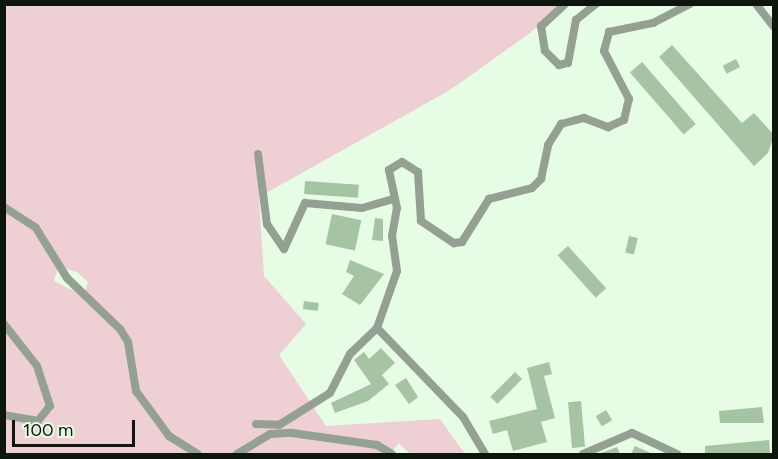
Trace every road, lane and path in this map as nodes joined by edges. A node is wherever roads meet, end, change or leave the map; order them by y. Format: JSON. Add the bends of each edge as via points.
{"nodes":[{"id":1,"x":565,"y":4,"type":"edge"},
{"id":2,"x":596,"y":4,"type":"edge"},
{"id":3,"x":690,"y":4,"type":"edge"},
{"id":4,"x":756,"y":4,"type":"edge"},
{"id":5,"x":774,"y":27,"type":"edge"},
{"id":6,"x":258,"y":154,"type":"dead end"},
{"id":7,"x":394,"y":199,"type":"junction"},
{"id":8,"x":4,"y":207,"type":"edge"},
{"id":9,"x":4,"y":324,"type":"edge"},
{"id":10,"x":376,"y":328,"type":"junction"},
{"id":11,"x":4,"y":415,"type":"edge"},
{"id":12,"x":256,"y":424,"type":"dead end"},
{"id":13,"x":198,"y":454,"type":"edge"},
{"id":14,"x":237,"y":454,"type":"edge"},
{"id":15,"x":392,"y":454,"type":"edge"},
{"id":16,"x":485,"y":454,"type":"edge"},
{"id":17,"x":583,"y":454,"type":"edge"},
{"id":18,"x":677,"y":454,"type":"edge"}],
"edges":[{"from":1,"to":2,"type":"street","via":[[542,26],[545,51],[559,65],[568,63],[576,20]]},
{"from":3,"to":7,"type":"street","via":[[653,23],[609,32],[604,51],[629,99],[624,120],[608,127],[584,118],[561,124],[548,145],[542,178],[532,188],[489,199],[462,242],[454,243],[421,221],[418,172],[402,162],[389,170]]},
{"from":4,"to":5,"type":"street"},
{"from":6,"to":7,"type":"street","via":[[267,224],[284,249],[305,204],[362,208]]},
{"from":7,"to":10,"type":"street","via":[[397,271]]},
{"from":8,"to":13,"type":"street","via":[[36,228],[67,278],[120,329],[128,342],[136,391],[168,436]]},
{"from":9,"to":11,"type":"street","via":[[37,366],[50,406],[38,421]]},
{"from":10,"to":12,"type":"street","via":[[350,354],[330,393],[279,424]]},
{"from":10,"to":16,"type":"street","via":[[463,417]]},
{"from":14,"to":15,"type":"street","via":[[270,434],[292,433],[377,446]]},
{"from":17,"to":18,"type":"street","via":[[632,433]]}]}
